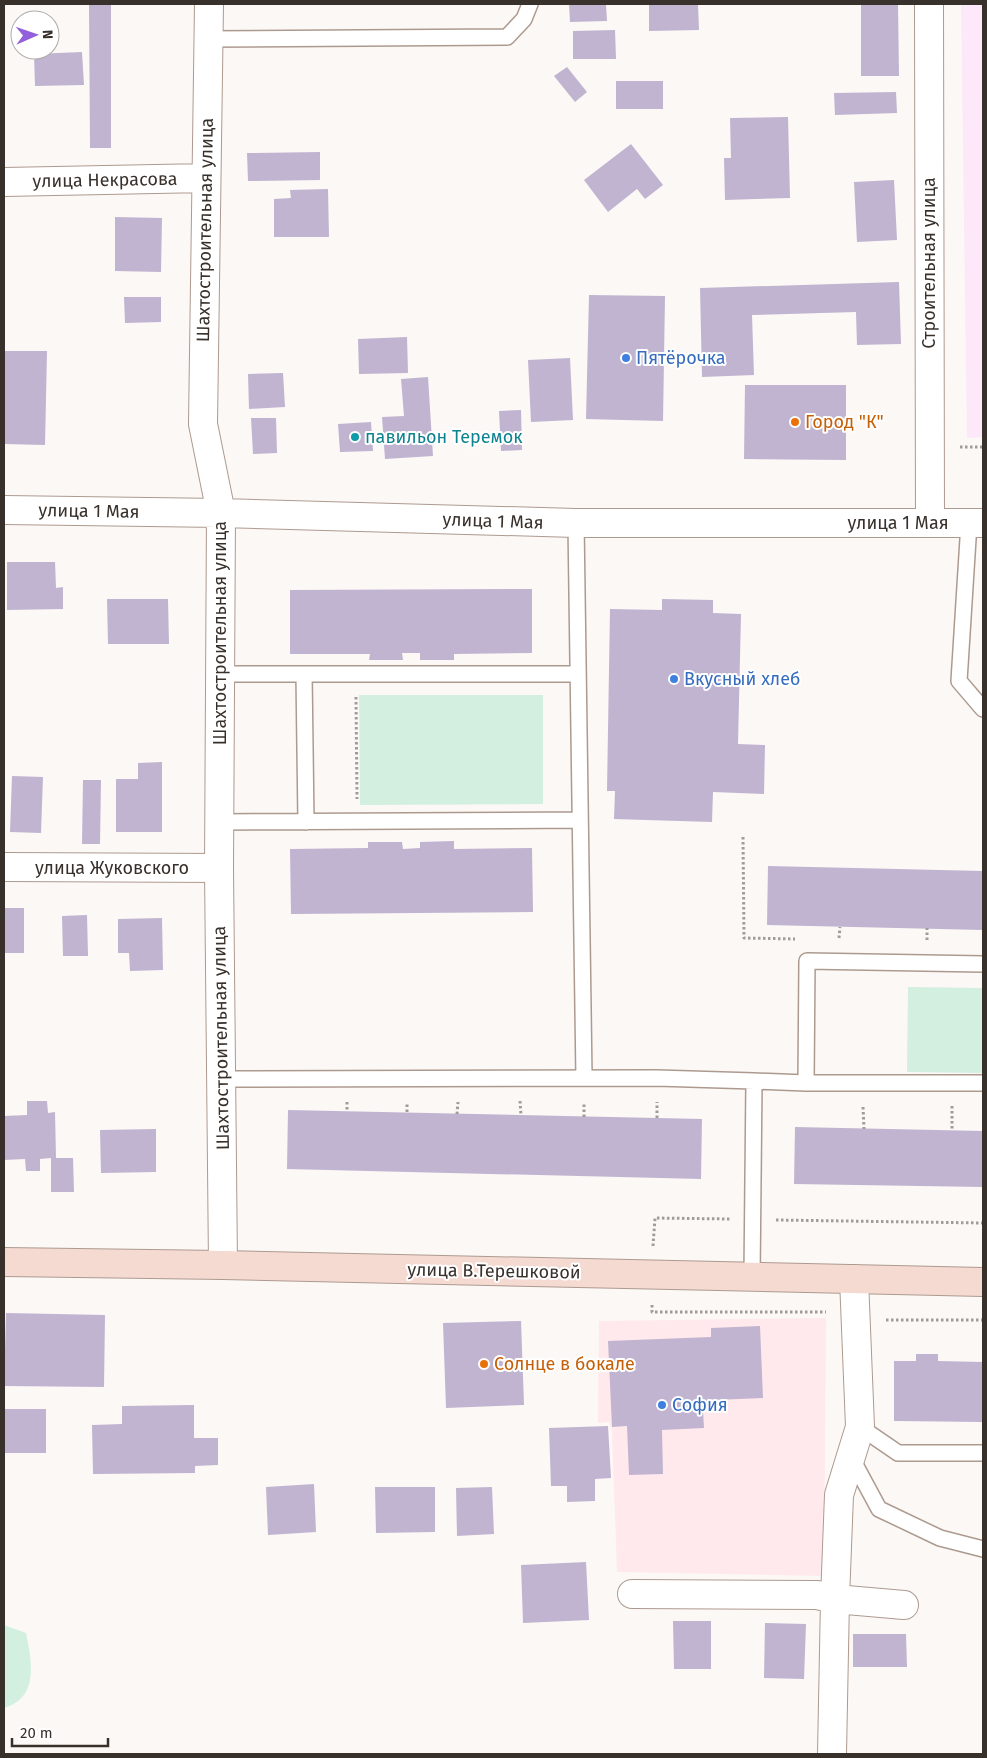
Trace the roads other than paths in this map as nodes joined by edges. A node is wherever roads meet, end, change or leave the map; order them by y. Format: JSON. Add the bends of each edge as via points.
{"nodes":[{"id":1,"x":209,"y":4,"type":"edge"},
{"id":2,"x":530,"y":4,"type":"edge"},
{"id":3,"x":929,"y":4,"type":"edge"},
{"id":4,"x":207,"y":39,"type":"junction"},
{"id":5,"x":206,"y":178,"type":"junction"},
{"id":6,"x":4,"y":182,"type":"edge"},
{"id":7,"x":4,"y":510,"type":"edge"},
{"id":8,"x":221,"y":513,"type":"junction"},
{"id":9,"x":576,"y":523,"type":"junction"},
{"id":10,"x":930,"y":523,"type":"junction"},
{"id":11,"x":976,"y":523,"type":"edge"},
{"id":12,"x":220,"y":674,"type":"junction"},
{"id":13,"x":304,"y":674,"type":"junction"},
{"id":14,"x":578,"y":674,"type":"junction"},
{"id":15,"x":983,"y":709,"type":"edge"},
{"id":16,"x":580,"y":820,"type":"junction"},
{"id":17,"x":220,"y":822,"type":"junction"},
{"id":18,"x":306,"y":822,"type":"junction"},
{"id":19,"x":4,"y":867,"type":"edge"},
{"id":20,"x":220,"y":868,"type":"junction"},
{"id":21,"x":983,"y":964,"type":"edge"},
{"id":22,"x":584,"y":1078,"type":"junction"},
{"id":23,"x":222,"y":1079,"type":"junction"},
{"id":24,"x":754,"y":1081,"type":"junction"},
{"id":25,"x":806,"y":1083,"type":"junction"},
{"id":26,"x":983,"y":1083,"type":"edge"},
{"id":27,"x":4,"y":1262,"type":"edge"},
{"id":28,"x":223,"y":1264,"type":"junction"},
{"id":29,"x":752,"y":1277,"type":"junction"},
{"id":30,"x":854,"y":1279,"type":"junction"},
{"id":31,"x":983,"y":1282,"type":"edge"},
{"id":32,"x":860,"y":1427,"type":"junction"},
{"id":33,"x":983,"y":1453,"type":"edge"},
{"id":34,"x":851,"y":1457,"type":"junction"},
{"id":35,"x":983,"y":1549,"type":"edge"},
{"id":36,"x":632,"y":1594,"type":"dead end"},
{"id":37,"x":835,"y":1599,"type":"junction"},
{"id":38,"x":904,"y":1605,"type":"dead end"},
{"id":39,"x":832,"y":1754,"type":"edge"}],
"edges":[{"from":1,"to":4,"type":"street","name":"Шахтостроительная улица"},
{"from":2,"to":4,"type":"lane","via":[[524,19],[507,37]]},
{"from":3,"to":10,"type":"street","name":"Строительная улица"},
{"from":4,"to":5,"type":"street","name":"Шахтостроительная улица"},
{"from":5,"to":6,"type":"street","name":"улица Некрасова"},
{"from":5,"to":8,"type":"street","name":"Шахтостроительная улица","via":[[203,424]]},
{"from":7,"to":8,"type":"street","name":"улица 1 Мая"},
{"from":8,"to":9,"type":"street","name":"улица 1 Мая"},
{"from":8,"to":12,"type":"street","name":"Шахтостроительная улица"},
{"from":9,"to":10,"type":"street","name":"улица 1 Мая"},
{"from":9,"to":14,"type":"lane"},
{"from":10,"to":11,"type":"street","name":"улица 1 Мая"},
{"from":11,"to":15,"type":"lane","via":[[959,681]]},
{"from":12,"to":13,"type":"lane"},
{"from":12,"to":17,"type":"street","name":"Шахтостроительная улица"},
{"from":13,"to":14,"type":"lane"},
{"from":13,"to":18,"type":"lane"},
{"from":14,"to":16,"type":"lane"},
{"from":16,"to":18,"type":"lane"},
{"from":16,"to":22,"type":"lane"},
{"from":17,"to":18,"type":"lane"},
{"from":17,"to":20,"type":"street","name":"Шахтостроительная улица"},
{"from":19,"to":20,"type":"street","name":"улица Жуковского"},
{"from":20,"to":23,"type":"street","name":"Шахтостроительная улица"},
{"from":21,"to":25,"type":"lane","via":[[806,961]]},
{"from":22,"to":23,"type":"lane"},
{"from":22,"to":24,"type":"lane"},
{"from":23,"to":28,"type":"street","name":"Шахтостроительная улица"},
{"from":24,"to":25,"type":"lane"},
{"from":24,"to":29,"type":"lane"},
{"from":25,"to":26,"type":"lane"},
{"from":27,"to":28,"type":"main road","name":"улица В.Терешковой"},
{"from":28,"to":29,"type":"main road","name":"улица В.Терешковой"},
{"from":29,"to":30,"type":"main road","name":"улица В.Терешковой"},
{"from":30,"to":31,"type":"main road","name":"улица В.Терешковой"},
{"from":30,"to":32,"type":"street"},
{"from":32,"to":33,"type":"lane","via":[[898,1453]]},
{"from":32,"to":34,"type":"street"},
{"from":34,"to":35,"type":"lane","via":[[878,1508],[940,1538]]},
{"from":34,"to":37,"type":"street","via":[[839,1496]]},
{"from":36,"to":37,"type":"street","via":[[817,1594]]},
{"from":37,"to":38,"type":"street"},
{"from":37,"to":39,"type":"street"}]}
